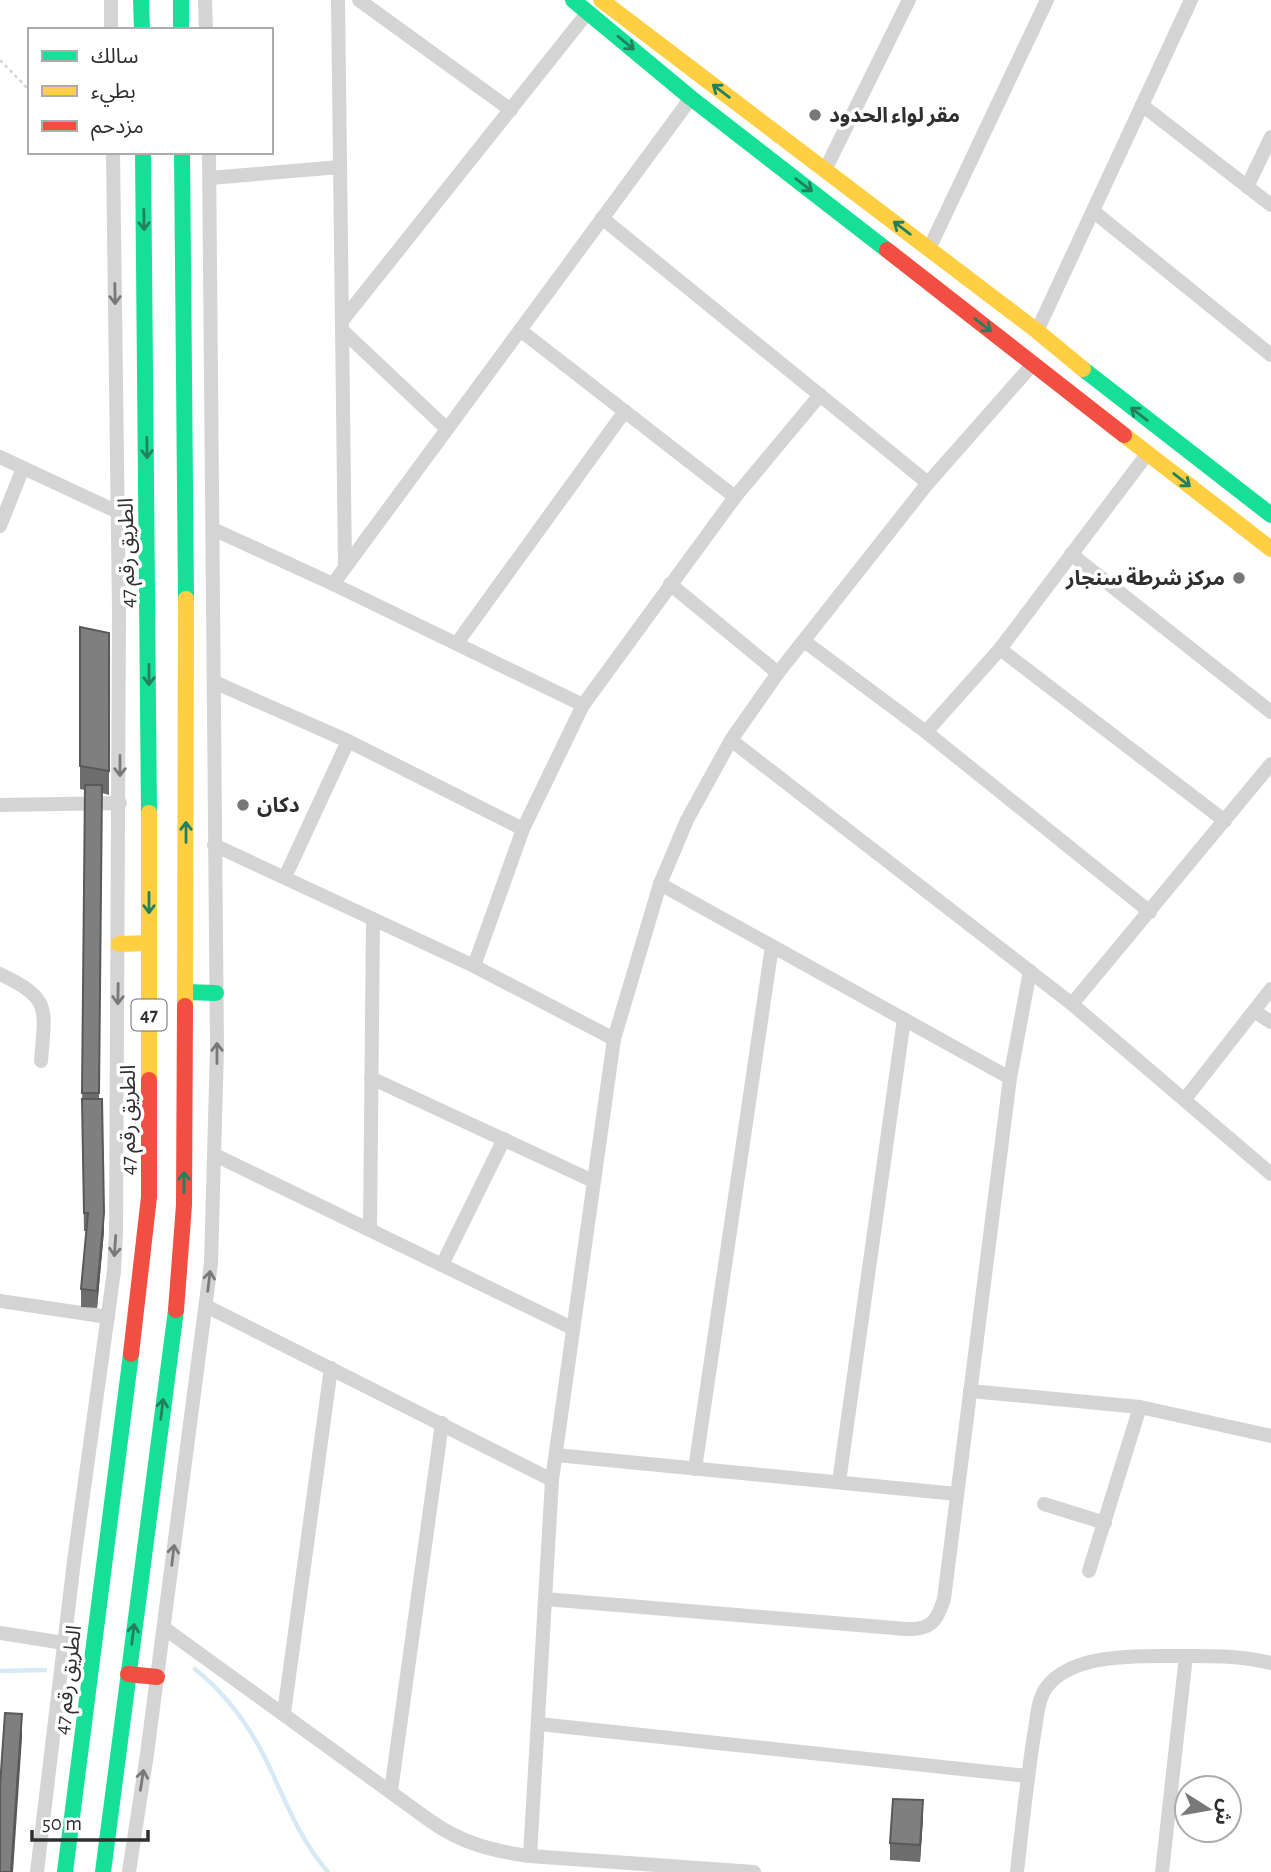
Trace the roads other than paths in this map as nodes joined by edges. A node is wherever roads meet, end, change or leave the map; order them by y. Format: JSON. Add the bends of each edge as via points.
{"nodes":[{"id":1,"x":111,"y":0,"type":"edge"},
{"id":2,"x":141,"y":0,"type":"edge"},
{"id":3,"x":181,"y":0,"type":"edge"},
{"id":4,"x":205,"y":0,"type":"edge"},
{"id":5,"x":338,"y":0,"type":"edge"},
{"id":6,"x":359,"y":0,"type":"edge"},
{"id":7,"x":573,"y":0,"type":"edge"},
{"id":8,"x":601,"y":0,"type":"edge"},
{"id":9,"x":909,"y":0,"type":"edge"},
{"id":10,"x":1047,"y":0,"type":"edge"},
{"id":11,"x":1191,"y":0,"type":"edge"},
{"id":12,"x":588,"y":12,"type":"junction"},
{"id":13,"x":111,"y":28,"type":"edge"},
{"id":14,"x":142,"y":28,"type":"edge"},
{"id":15,"x":181,"y":28,"type":"edge"},
{"id":16,"x":206,"y":28,"type":"edge"},
{"id":17,"x":691,"y":98,"type":"junction"},
{"id":18,"x":1142,"y":105,"type":"junction"},
{"id":19,"x":511,"y":110,"type":"junction"},
{"id":20,"x":1271,"y":137,"type":"edge"},
{"id":21,"x":113,"y":154,"type":"edge"},
{"id":22,"x":209,"y":154,"type":"edge"},
{"id":23,"x":163,"y":160,"type":"edge"},
{"id":24,"x":340,"y":167,"type":"junction"},
{"id":25,"x":825,"y":170,"type":"junction"},
{"id":26,"x":210,"y":178,"type":"junction"},
{"id":27,"x":1247,"y":187,"type":"junction"},
{"id":28,"x":1271,"y":205,"type":"edge"},
{"id":29,"x":1093,"y":211,"type":"junction"},
{"id":30,"x":602,"y":218,"type":"junction"},
{"id":31,"x":929,"y":249,"type":"junction"},
{"id":32,"x":342,"y":326,"type":"junction"},
{"id":33,"x":520,"y":330,"type":"junction"},
{"id":34,"x":1037,"y":331,"type":"junction"},
{"id":35,"x":1271,"y":355,"type":"edge"},
{"id":36,"x":1033,"y":364,"type":"junction"},
{"id":37,"x":820,"y":395,"type":"junction"},
{"id":38,"x":625,"y":411,"type":"junction"},
{"id":39,"x":447,"y":429,"type":"junction"},
{"id":40,"x":1148,"y":453,"type":"junction"},
{"id":41,"x":0,"y":457,"type":"edge"},
{"id":42,"x":23,"y":468,"type":"junction"},
{"id":43,"x":928,"y":483,"type":"junction"},
{"id":44,"x":735,"y":497,"type":"junction"},
{"id":45,"x":118,"y":512,"type":"junction"},
{"id":46,"x":1271,"y":515,"type":"edge"},
{"id":47,"x":0,"y":526,"type":"edge"},
{"id":48,"x":213,"y":529,"type":"junction"},
{"id":49,"x":1271,"y":549,"type":"edge"},
{"id":50,"x":1071,"y":554,"type":"junction"},
{"id":51,"x":345,"y":568,"type":"junction"},
{"id":52,"x":333,"y":584,"type":"junction"},
{"id":53,"x":670,"y":584,"type":"junction"},
{"id":54,"x":804,"y":641,"type":"junction"},
{"id":55,"x":457,"y":643,"type":"junction"},
{"id":56,"x":1000,"y":649,"type":"junction"},
{"id":57,"x":778,"y":673,"type":"junction"},
{"id":58,"x":214,"y":682,"type":"junction"},
{"id":59,"x":583,"y":705,"type":"junction"},
{"id":60,"x":1271,"y":712,"type":"edge"},
{"id":61,"x":926,"y":732,"type":"junction"},
{"id":62,"x":730,"y":740,"type":"junction"},
{"id":63,"x":348,"y":741,"type":"junction"},
{"id":64,"x":1271,"y":764,"type":"edge"},
{"id":65,"x":120,"y":803,"type":"junction"},
{"id":66,"x":0,"y":805,"type":"edge"},
{"id":67,"x":1225,"y":821,"type":"junction"},
{"id":68,"x":523,"y":829,"type":"junction"},
{"id":69,"x":214,"y":845,"type":"junction"},
{"id":70,"x":285,"y":877,"type":"junction"},
{"id":71,"x":660,"y":884,"type":"junction"},
{"id":72,"x":1150,"y":912,"type":"junction"},
{"id":73,"x":373,"y":919,"type":"junction"},
{"id":74,"x":149,"y":943,"type":"junction"},
{"id":75,"x":119,"y":944,"type":"junction"},
{"id":76,"x":772,"y":946,"type":"junction"},
{"id":77,"x":474,"y":966,"type":"junction"},
{"id":78,"x":1030,"y":971,"type":"junction"},
{"id":79,"x":0,"y":974,"type":"edge"},
{"id":80,"x":1271,"y":989,"type":"edge"},
{"id":81,"x":185,"y":992,"type":"junction"},
{"id":82,"x":216,"y":993,"type":"junction"},
{"id":83,"x":1072,"y":1004,"type":"junction"},
{"id":84,"x":1254,"y":1011,"type":"junction"},
{"id":85,"x":904,"y":1019,"type":"junction"},
{"id":86,"x":1271,"y":1023,"type":"edge"},
{"id":87,"x":614,"y":1039,"type":"junction"},
{"id":88,"x":41,"y":1061,"type":"dead end"},
{"id":89,"x":371,"y":1078,"type":"junction"},
{"id":90,"x":1010,"y":1078,"type":"junction"},
{"id":91,"x":1185,"y":1099,"type":"junction"},
{"id":92,"x":504,"y":1139,"type":"junction"},
{"id":93,"x":215,"y":1155,"type":"junction"},
{"id":94,"x":1271,"y":1174,"type":"edge"},
{"id":95,"x":593,"y":1181,"type":"junction"},
{"id":96,"x":370,"y":1230,"type":"junction"},
{"id":97,"x":442,"y":1265,"type":"junction"},
{"id":98,"x":0,"y":1301,"type":"edge"},
{"id":99,"x":206,"y":1306,"type":"junction"},
{"id":100,"x":108,"y":1317,"type":"junction"},
{"id":101,"x":572,"y":1328,"type":"junction"},
{"id":102,"x":331,"y":1368,"type":"junction"},
{"id":103,"x":970,"y":1391,"type":"junction"},
{"id":104,"x":1140,"y":1407,"type":"junction"},
{"id":105,"x":442,"y":1423,"type":"junction"},
{"id":106,"x":1271,"y":1436,"type":"edge"},
{"id":107,"x":556,"y":1455,"type":"junction"},
{"id":108,"x":136,"y":1468,"type":"junction"},
{"id":109,"x":695,"y":1469,"type":"junction"},
{"id":110,"x":552,"y":1480,"type":"junction"},
{"id":111,"x":839,"y":1482,"type":"junction"},
{"id":112,"x":957,"y":1494,"type":"junction"},
{"id":113,"x":1044,"y":1504,"type":"dead end"},
{"id":114,"x":1105,"y":1523,"type":"junction"},
{"id":115,"x":1089,"y":1571,"type":"dead end"},
{"id":116,"x":545,"y":1599,"type":"junction"},
{"id":117,"x":163,"y":1628,"type":"junction"},
{"id":118,"x":0,"y":1633,"type":"edge"},
{"id":119,"x":64,"y":1643,"type":"junction"},
{"id":120,"x":1186,"y":1656,"type":"junction"},
{"id":121,"x":1271,"y":1663,"type":"edge"},
{"id":122,"x":128,"y":1674,"type":"junction"},
{"id":123,"x":157,"y":1677,"type":"junction"},
{"id":124,"x":284,"y":1713,"type":"junction"},
{"id":125,"x":539,"y":1724,"type":"junction"},
{"id":126,"x":1027,"y":1776,"type":"junction"},
{"id":127,"x":391,"y":1791,"type":"junction"},
{"id":128,"x":530,"y":1856,"type":"junction"},
{"id":129,"x":37,"y":1872,"type":"edge"},
{"id":130,"x":65,"y":1872,"type":"edge"},
{"id":131,"x":103,"y":1872,"type":"edge"},
{"id":132,"x":129,"y":1872,"type":"edge"},
{"id":133,"x":754,"y":1872,"type":"edge"},
{"id":134,"x":1017,"y":1872,"type":"edge"},
{"id":135,"x":1162,"y":1872,"type":"edge"}],
"edges":[{"from":1,"to":13,"type":"street"},
{"from":2,"to":14,"type":"main road"},
{"from":3,"to":15,"type":"main road"},
{"from":4,"to":16,"type":"street"},
{"from":5,"to":24,"type":"street"},
{"from":6,"to":19,"type":"street"},
{"from":7,"to":12,"type":"main road"},
{"from":25,"to":8,"type":"main road","one_way":true},
{"from":9,"to":25,"type":"street"},
{"from":10,"to":31,"type":"street"},
{"from":11,"to":18,"type":"street"},
{"from":12,"to":17,"type":"main road","one_way":true},
{"from":12,"to":19,"type":"street"},
{"from":17,"to":30,"type":"street"},
{"from":17,"to":36,"type":"main road","one_way":true},
{"from":18,"to":27,"type":"street"},
{"from":18,"to":29,"type":"street"},
{"from":19,"to":32,"type":"street"},
{"from":20,"to":27,"type":"street"},
{"from":21,"to":45,"type":"street","one_way":true},
{"from":22,"to":26,"type":"street"},
{"from":23,"to":74,"type":"main road","name":"الطريق رقم 47","number":"47","one_way":true,"via":[[149,655]]},
{"from":81,"to":23,"type":"main road","name":"الطريق رقم 47","number":"47","one_way":true,"via":[[186,657]]},
{"from":24,"to":26,"type":"street"},
{"from":24,"to":32,"type":"street"},
{"from":31,"to":25,"type":"main road","one_way":true},
{"from":26,"to":48,"type":"street"},
{"from":27,"to":28,"type":"street"},
{"from":29,"to":34,"type":"street"},
{"from":29,"to":35,"type":"street"},
{"from":30,"to":33,"type":"street"},
{"from":30,"to":37,"type":"street"},
{"from":31,"to":34,"type":"main road"},
{"from":32,"to":39,"type":"street"},
{"from":32,"to":51,"type":"street"},
{"from":33,"to":38,"type":"street"},
{"from":33,"to":39,"type":"street"},
{"from":46,"to":34,"type":"main road","one_way":true},
{"from":36,"to":40,"type":"main road"},
{"from":36,"to":43,"type":"street"},
{"from":37,"to":43,"type":"street"},
{"from":37,"to":44,"type":"street"},
{"from":38,"to":44,"type":"street"},
{"from":38,"to":55,"type":"street"},
{"from":39,"to":51,"type":"street"},
{"from":40,"to":49,"type":"main road","one_way":true},
{"from":40,"to":50,"type":"street"},
{"from":41,"to":42,"type":"street"},
{"from":42,"to":45,"type":"street"},
{"from":42,"to":47,"type":"street"},
{"from":43,"to":54,"type":"street"},
{"from":44,"to":53,"type":"street"},
{"from":45,"to":65,"type":"street","one_way":true},
{"from":48,"to":52,"type":"street"},
{"from":48,"to":58,"type":"street"},
{"from":50,"to":56,"type":"street"},
{"from":50,"to":60,"type":"street"},
{"from":51,"to":52,"type":"street"},
{"from":52,"to":55,"type":"street"},
{"from":53,"to":57,"type":"street"},
{"from":53,"to":59,"type":"street"},
{"from":54,"to":57,"type":"street"},
{"from":54,"to":61,"type":"street"},
{"from":55,"to":59,"type":"street"},
{"from":56,"to":61,"type":"street"},
{"from":56,"to":67,"type":"street"},
{"from":57,"to":62,"type":"street"},
{"from":58,"to":63,"type":"street"},
{"from":58,"to":69,"type":"street"},
{"from":59,"to":68,"type":"street"},
{"from":61,"to":72,"type":"street"},
{"from":62,"to":71,"type":"street","via":[[687,820]]},
{"from":62,"to":78,"type":"street"},
{"from":63,"to":68,"type":"street"},
{"from":63,"to":70,"type":"street"},
{"from":64,"to":67,"type":"street"},
{"from":65,"to":66,"type":"street"},
{"from":65,"to":75,"type":"street"},
{"from":67,"to":72,"type":"street"},
{"from":68,"to":77,"type":"street"},
{"from":69,"to":70,"type":"street"},
{"from":69,"to":82,"type":"street"},
{"from":70,"to":73,"type":"street"},
{"from":71,"to":76,"type":"street"},
{"from":71,"to":87,"type":"street"},
{"from":72,"to":83,"type":"street"},
{"from":73,"to":77,"type":"street"},
{"from":73,"to":89,"type":"street"},
{"from":74,"to":75,"type":"main road"},
{"from":74,"to":108,"type":"main road","name":"الطريق رقم 47","number":"47","via":[[149,1158]]},
{"from":75,"to":100,"type":"street","one_way":true,"via":[[116,1232]]},
{"from":76,"to":85,"type":"street"},
{"from":76,"to":109,"type":"street"},
{"from":77,"to":87,"type":"street"},
{"from":78,"to":83,"type":"street"},
{"from":78,"to":90,"type":"street"},
{"from":79,"to":88,"type":"street","via":[[26,986],[38,998],[44,1012]]},
{"from":80,"to":84,"type":"street"},
{"from":81,"to":82,"type":"main road"},
{"from":108,"to":81,"type":"main road","name":"الطريق رقم 47","number":"47","one_way":true,"via":[[182,1253]]},
{"from":93,"to":82,"type":"street","one_way":true},
{"from":83,"to":91,"type":"street"},
{"from":84,"to":86,"type":"street"},
{"from":84,"to":91,"type":"street"},
{"from":85,"to":90,"type":"street"},
{"from":85,"to":111,"type":"street"},
{"from":87,"to":95,"type":"street"},
{"from":89,"to":92,"type":"street"},
{"from":89,"to":96,"type":"street"},
{"from":90,"to":103,"type":"street"},
{"from":91,"to":94,"type":"street"},
{"from":92,"to":95,"type":"street"},
{"from":92,"to":97,"type":"street"},
{"from":93,"to":96,"type":"street"},
{"from":99,"to":93,"type":"street","one_way":true},
{"from":95,"to":101,"type":"street"},
{"from":96,"to":97,"type":"street"},
{"from":97,"to":101,"type":"street"},
{"from":98,"to":100,"type":"street"},
{"from":99,"to":102,"type":"street"},
{"from":117,"to":99,"type":"street","one_way":true},
{"from":100,"to":119,"type":"street"},
{"from":101,"to":107,"type":"street"},
{"from":102,"to":105,"type":"street"},
{"from":102,"to":124,"type":"street"},
{"from":103,"to":104,"type":"street"},
{"from":103,"to":112,"type":"street"},
{"from":104,"to":106,"type":"street"},
{"from":104,"to":114,"type":"street"},
{"from":105,"to":110,"type":"street"},
{"from":105,"to":127,"type":"street"},
{"from":107,"to":109,"type":"street"},
{"from":107,"to":110,"type":"street"},
{"from":122,"to":108,"type":"main road","name":"الطريق رقم 47","number":"47","one_way":true},
{"from":108,"to":130,"type":"main road","name":"الطريق رقم 47","number":"47"},
{"from":109,"to":111,"type":"street"},
{"from":110,"to":116,"type":"street"},
{"from":111,"to":112,"type":"street"},
{"from":112,"to":116,"type":"street","via":[[944,1599],[933,1622],[920,1629]]},
{"from":113,"to":114,"type":"street"},
{"from":114,"to":115,"type":"street"},
{"from":116,"to":125,"type":"street"},
{"from":117,"to":123,"type":"street"},
{"from":117,"to":124,"type":"street"},
{"from":118,"to":119,"type":"street"},
{"from":119,"to":129,"type":"street"},
{"from":120,"to":121,"type":"street","via":[[1225,1655]]},
{"from":120,"to":126,"type":"street","via":[[1103,1659],[1054,1680],[1040,1703]]},
{"from":120,"to":135,"type":"street"},
{"from":122,"to":123,"type":"main road"},
{"from":122,"to":131,"type":"main road","name":"الطريق رقم 47","number":"47"},
{"from":132,"to":123,"type":"street","one_way":true},
{"from":124,"to":127,"type":"street"},
{"from":125,"to":126,"type":"street"},
{"from":125,"to":128,"type":"street"},
{"from":126,"to":134,"type":"street"},
{"from":127,"to":128,"type":"street","via":[[461,1840]]},
{"from":128,"to":133,"type":"street"}]}
